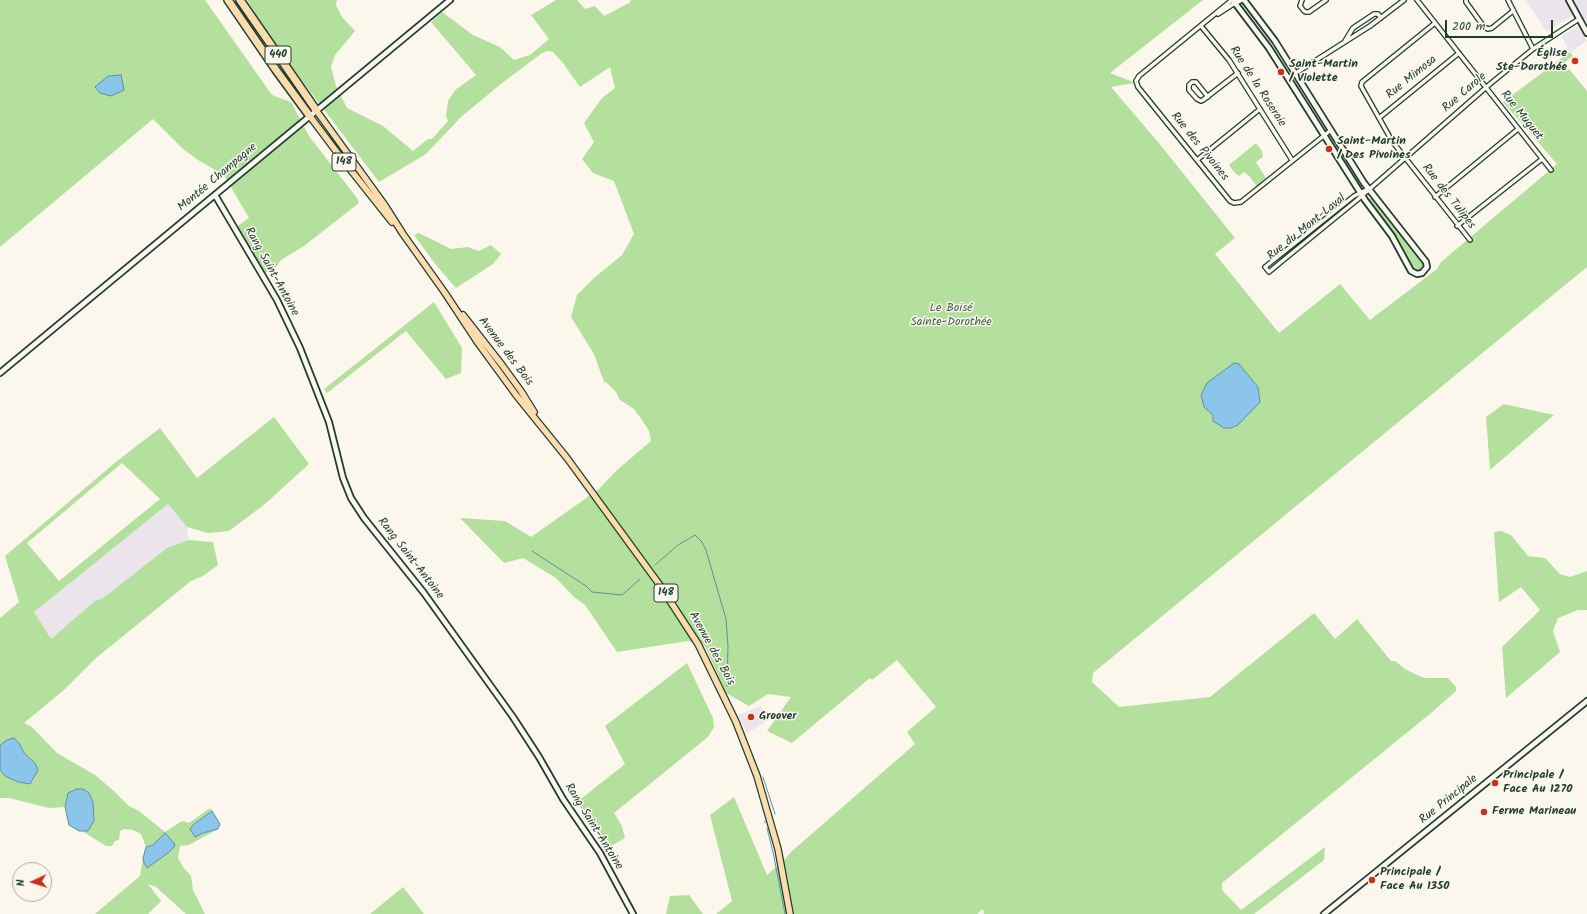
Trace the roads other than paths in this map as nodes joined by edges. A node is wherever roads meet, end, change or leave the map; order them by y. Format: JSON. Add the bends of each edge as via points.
{"nodes":[{"id":1,"x":228,"y":0,"type":"edge"},
{"id":2,"x":240,"y":0,"type":"edge"},
{"id":3,"x":450,"y":0,"type":"edge"},
{"id":4,"x":1242,"y":0,"type":"edge"},
{"id":5,"x":1302,"y":0,"type":"edge"},
{"id":6,"x":1318,"y":0,"type":"edge"},
{"id":7,"x":1326,"y":0,"type":"edge"},
{"id":8,"x":1404,"y":0,"type":"edge"},
{"id":9,"x":1417,"y":0,"type":"edge"},
{"id":10,"x":1466,"y":0,"type":"edge"},
{"id":11,"x":1508,"y":0,"type":"edge"},
{"id":12,"x":1569,"y":0,"type":"edge"},
{"id":13,"x":1234,"y":1,"type":"edge"},
{"id":14,"x":1321,"y":4,"type":"junction"},
{"id":15,"x":1514,"y":11,"type":"junction"},
{"id":16,"x":1381,"y":18,"type":"junction"},
{"id":17,"x":1579,"y":19,"type":"junction"},
{"id":18,"x":1435,"y":23,"type":"junction"},
{"id":19,"x":1201,"y":26,"type":"junction"},
{"id":20,"x":1587,"y":33,"type":"edge"},
{"id":21,"x":1345,"y":41,"type":"junction"},
{"id":22,"x":1533,"y":49,"type":"junction"},
{"id":23,"x":1459,"y":53,"type":"junction"},
{"id":24,"x":1238,"y":73,"type":"junction"},
{"id":25,"x":1296,"y":73,"type":"junction"},
{"id":26,"x":1288,"y":78,"type":"junction"},
{"id":27,"x":1485,"y":88,"type":"junction"},
{"id":28,"x":1208,"y":96,"type":"junction"},
{"id":29,"x":1260,"y":109,"type":"junction"},
{"id":30,"x":316,"y":110,"type":"junction"},
{"id":31,"x":309,"y":115,"type":"junction"},
{"id":32,"x":1379,"y":118,"type":"junction"},
{"id":33,"x":1518,"y":129,"type":"junction"},
{"id":34,"x":1331,"y":130,"type":"junction"},
{"id":35,"x":1324,"y":135,"type":"junction"},
{"id":36,"x":1405,"y":158,"type":"junction"},
{"id":37,"x":1542,"y":159,"type":"junction"},
{"id":38,"x":1197,"y":160,"type":"junction"},
{"id":39,"x":1292,"y":160,"type":"junction"},
{"id":40,"x":1551,"y":170,"type":"dead end"},
{"id":41,"x":1368,"y":189,"type":"junction"},
{"id":42,"x":1362,"y":194,"type":"junction"},
{"id":43,"x":214,"y":195,"type":"junction"},
{"id":44,"x":1435,"y":197,"type":"junction"},
{"id":45,"x":1457,"y":226,"type":"junction"},
{"id":46,"x":403,"y":234,"type":"junction"},
{"id":47,"x":1470,"y":240,"type":"dead end"},
{"id":48,"x":0,"y":373,"type":"edge"},
{"id":49,"x":1587,"y":701,"type":"edge"},
{"id":50,"x":633,"y":914,"type":"edge"},
{"id":51,"x":790,"y":914,"type":"edge"},
{"id":52,"x":1324,"y":914,"type":"edge"}],
"edges":[{"from":1,"to":31,"type":"highway","number":"440"},
{"from":2,"to":30,"type":"highway","number":"440"},
{"from":3,"to":30,"type":"street","name":"Montée Champagne"},
{"from":4,"to":13,"type":"street"},
{"from":4,"to":25,"type":"street","via":[[1271,34]]},
{"from":5,"to":14,"type":"street","via":[[1300,6],[1306,12]]},
{"from":6,"to":14,"type":"street"},
{"from":7,"to":14,"type":"street"},
{"from":8,"to":16,"type":"street"},
{"from":9,"to":18,"type":"street","name":"Rue Muguet"},
{"from":10,"to":15,"type":"street","via":[[1484,27],[1488,28],[1492,28]]},
{"from":11,"to":15,"type":"street"},
{"from":12,"to":17,"type":"street"},
{"from":13,"to":19,"type":"street","name":"Rue des Pivoines"},
{"from":13,"to":26,"type":"street","via":[[1259,33]]},
{"from":15,"to":22,"type":"street"},
{"from":16,"to":21,"type":"street"},
{"from":16,"to":21,"type":"street","via":[[1374,14],[1353,28]]},
{"from":17,"to":20,"type":"street"},
{"from":17,"to":22,"type":"street","name":"Rue Carole"},
{"from":18,"to":23,"type":"street","name":"Rue Muguet"},
{"from":18,"to":32,"type":"street","name":"Rue des Tulipes","via":[[1362,82],[1361,86]]},
{"from":19,"to":24,"type":"street","name":"Rue de la Roseraie"},
{"from":19,"to":38,"type":"street","name":"Rue des Pivoines","via":[[1136,81],[1138,87]]},
{"from":21,"to":25,"type":"street"},
{"from":22,"to":27,"type":"street","name":"Rue Carole"},
{"from":23,"to":27,"type":"street","name":"Rue Muguet"},
{"from":23,"to":32,"type":"street","name":"Rue Mimosa"},
{"from":24,"to":28,"type":"street"},
{"from":24,"to":29,"type":"street","name":"Rue de la Roseraie"},
{"from":25,"to":26,"type":"street"},
{"from":25,"to":34,"type":"street"},
{"from":26,"to":35,"type":"street"},
{"from":27,"to":33,"type":"street","name":"Rue Muguet"},
{"from":27,"to":36,"type":"street","name":"Rue Carole"},
{"from":28,"to":28,"type":"street","via":[[1196,82],[1189,85],[1189,90],[1198,100],[1201,101]]},
{"from":29,"to":38,"type":"street"},
{"from":29,"to":39,"type":"street","name":"Rue de la Roseraie"},
{"from":30,"to":31,"type":"street","name":"Montée Champagne"},
{"from":30,"to":46,"type":"main road","name":"Avenue des Bois","number":"148"},
{"from":31,"to":43,"type":"street","name":"Montée Champagne"},
{"from":31,"to":46,"type":"main road","name":"Avenue des Bois","number":"148"},
{"from":32,"to":36,"type":"street","name":"Rue des Tulipes"},
{"from":33,"to":37,"type":"street","name":"Rue Muguet"},
{"from":33,"to":44,"type":"street"},
{"from":34,"to":35,"type":"street","name":"Rue des Pivoines"},
{"from":34,"to":41,"type":"street"},
{"from":35,"to":39,"type":"street","name":"Rue des Pivoines"},
{"from":35,"to":42,"type":"street"},
{"from":36,"to":41,"type":"street","name":"Rue Carole"},
{"from":36,"to":44,"type":"street","name":"Rue des Tulipes"},
{"from":37,"to":40,"type":"street","name":"Rue Muguet"},
{"from":37,"to":45,"type":"street"},
{"from":38,"to":39,"type":"street","name":"Rue des Pivoines","via":[[1230,201],[1235,203],[1241,202]]},
{"from":41,"to":42,"type":"street","name":"Rue Carole"},
{"from":41,"to":42,"type":"street","via":[[1426,262],[1427,267],[1423,272],[1417,274],[1412,271],[1392,236]]},
{"from":42,"to":42,"type":"street","name":"Rue du Mont-Laval","via":[[1354,196],[1265,267],[1269,272]]},
{"from":43,"to":48,"type":"street","name":"Montée Champagne"},
{"from":43,"to":50,"type":"street","name":"Rang Saint-Antoine","via":[[277,300],[300,348],[329,422],[343,478],[352,498],[364,518],[424,593],[513,717],[563,799],[600,853]]},
{"from":44,"to":45,"type":"street","name":"Rue des Tulipes"},
{"from":45,"to":47,"type":"street","name":"Rue des Tulipes"},
{"from":46,"to":51,"type":"main road","name":"Avenue des Bois","number":"148","via":[[521,391],[543,427],[660,584],[690,632],[711,669],[743,739],[762,791],[778,849]]},
{"from":49,"to":52,"type":"street","name":"Rue Principale"}]}
